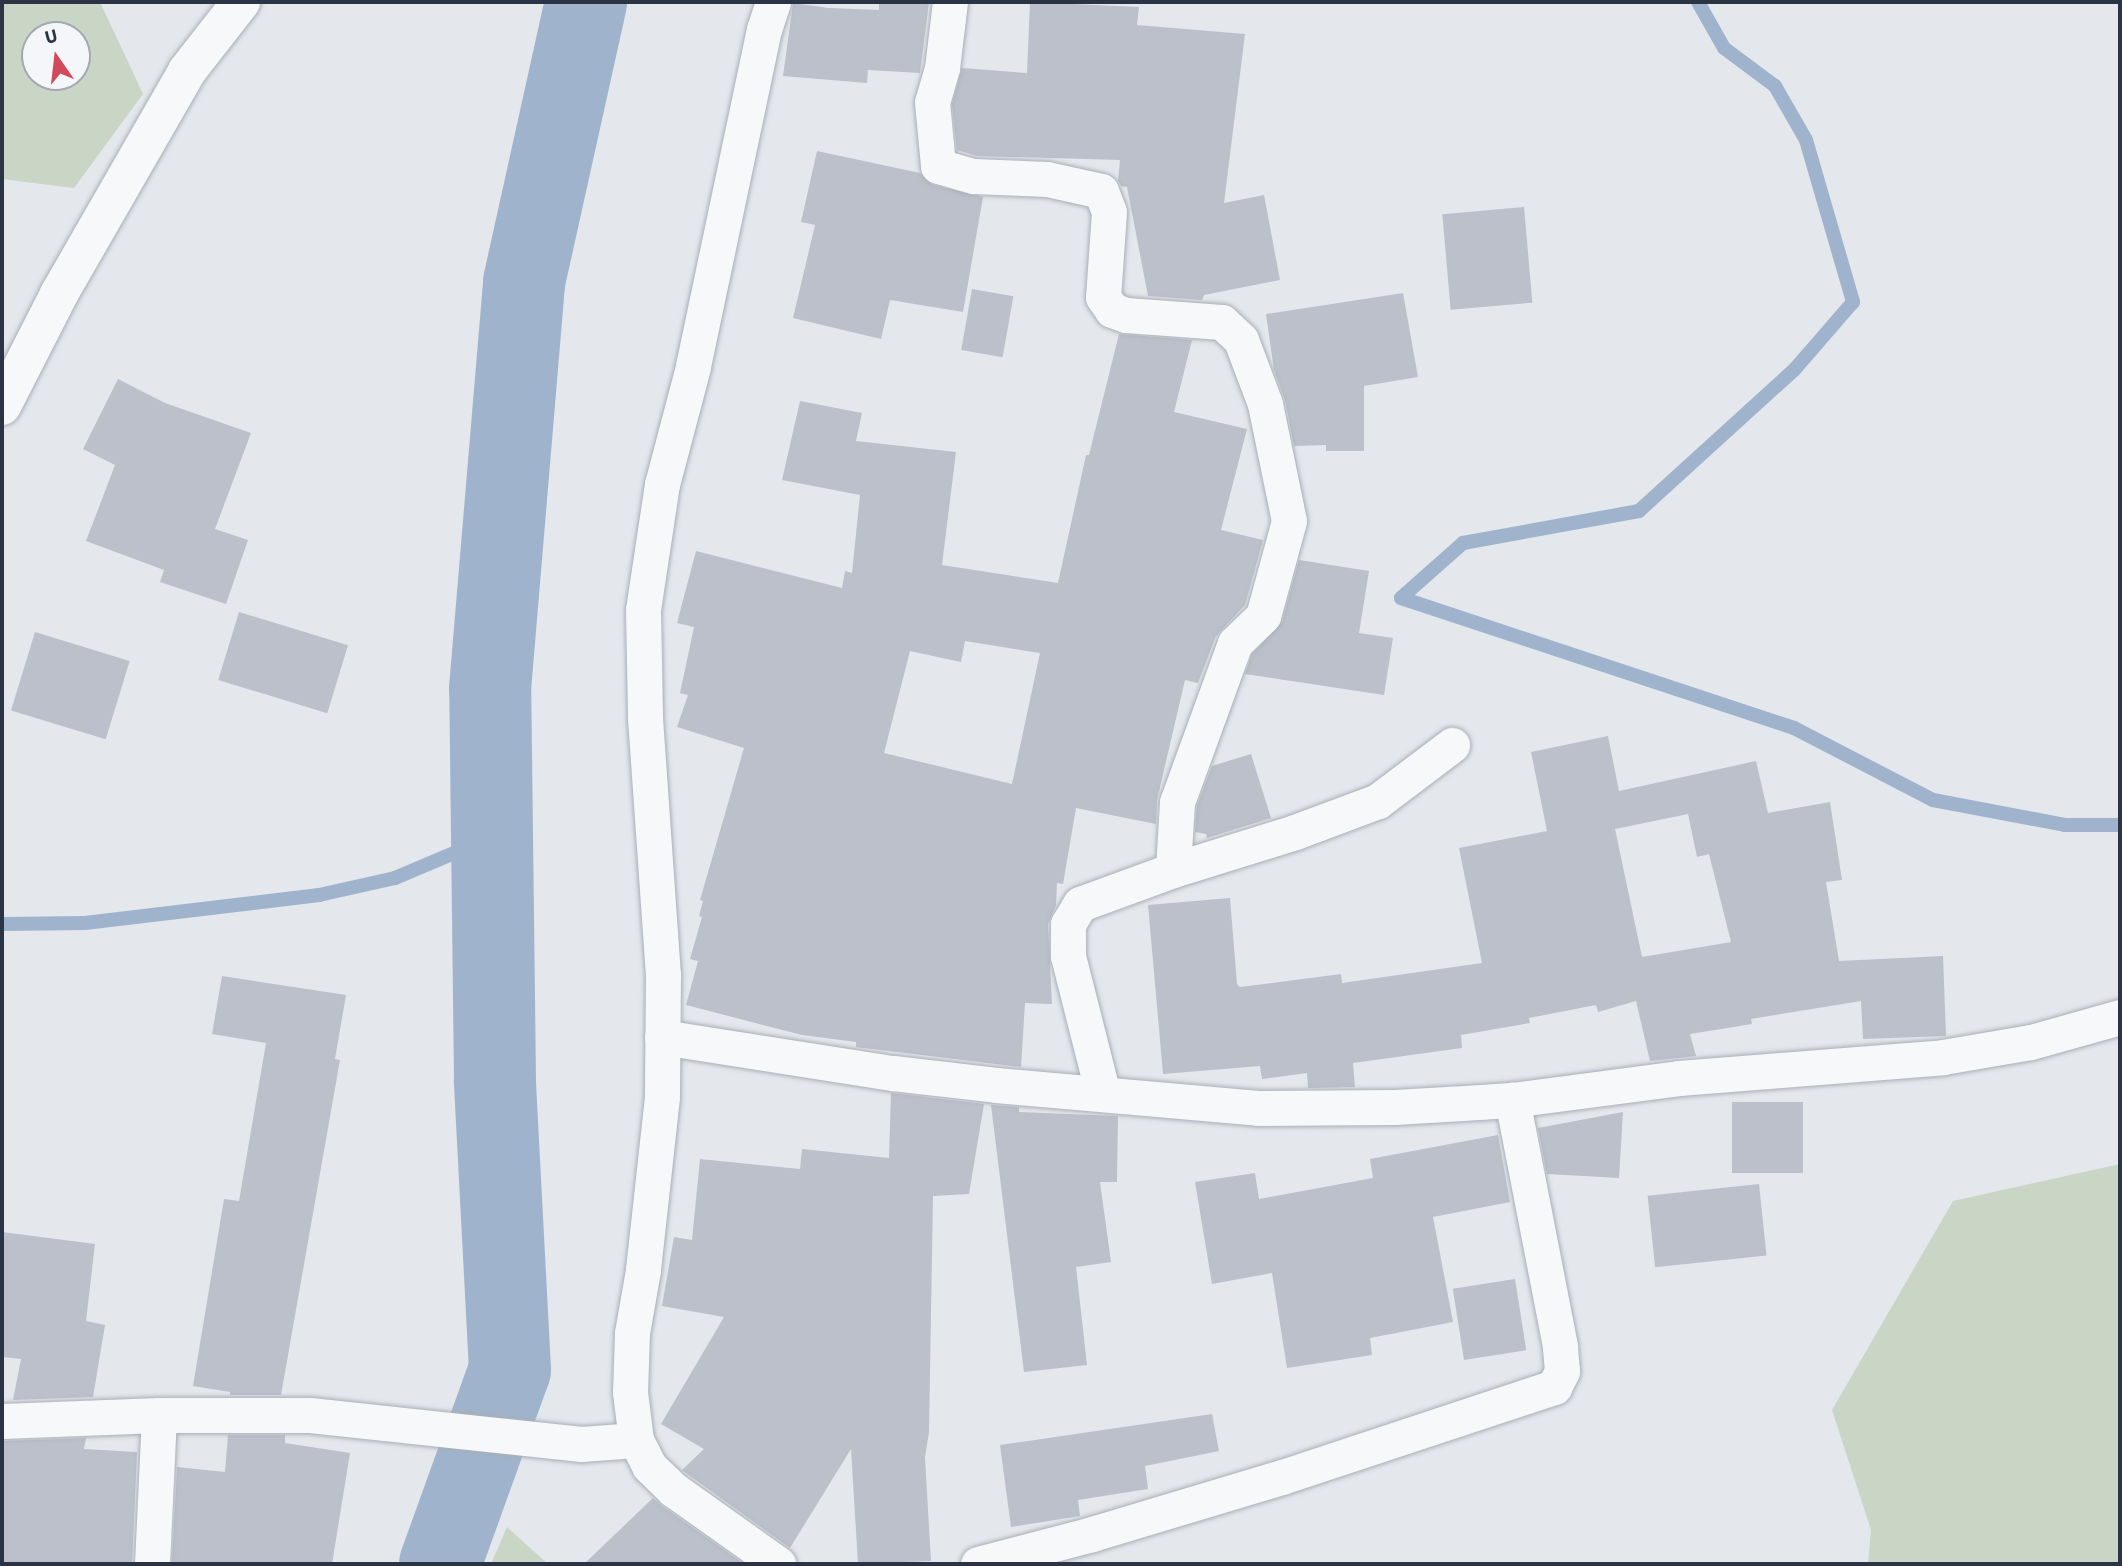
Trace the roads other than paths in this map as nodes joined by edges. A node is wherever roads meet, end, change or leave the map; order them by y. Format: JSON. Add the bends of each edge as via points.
{"nodes":[{"id":1,"x":241,"y":2,"type":"edge"},
{"id":2,"x":774,"y":2,"type":"edge"},
{"id":3,"x":950,"y":2,"type":"edge"},
{"id":4,"x":2,"y":406,"type":"edge"},
{"id":5,"x":1452,"y":745,"type":"dead end"},
{"id":6,"x":1173,"y":870,"type":"junction"},
{"id":7,"x":2120,"y":1017,"type":"edge"},
{"id":8,"x":662,"y":1037,"type":"junction"},
{"id":9,"x":1102,"y":1094,"type":"junction"},
{"id":10,"x":1513,"y":1100,"type":"junction"},
{"id":11,"x":159,"y":1415,"type":"junction"},
{"id":12,"x":2,"y":1421,"type":"edge"},
{"id":13,"x":636,"y":1440,"type":"junction"},
{"id":14,"x":152,"y":1564,"type":"edge"},
{"id":15,"x":778,"y":1564,"type":"edge"},
{"id":16,"x":978,"y":1564,"type":"edge"}],
"edges":[{"from":1,"to":4,"type":"street","via":[[187,71],[59,294]]},
{"from":2,"to":8,"type":"street","via":[[764,29],[693,367],[662,484],[643,610],[645,718],[663,975]]},
{"from":3,"to":6,"type":"street","via":[[942,68],[932,102],[938,166],[974,176],[1047,179],[1101,191],[1109,212],[1103,297],[1112,310],[1126,316],[1223,322],[1241,340],[1265,404],[1289,521],[1263,616],[1235,643],[1177,802]]},
{"from":5,"to":6,"type":"street","via":[[1378,801]]},
{"from":6,"to":9,"type":"street","via":[[1080,904],[1068,924],[1068,956]]},
{"from":7,"to":10,"type":"street","via":[[2031,1042],[1943,1057],[1679,1078]]},
{"from":8,"to":9,"type":"street","via":[[893,1073]]},
{"from":8,"to":13,"type":"street","via":[[660,1110],[632,1333],[630,1392]]},
{"from":9,"to":10,"type":"street","via":[[1258,1108]]},
{"from":10,"to":16,"type":"street","via":[[1560,1346],[1562,1371],[1554,1387],[1282,1477]]},
{"from":11,"to":12,"type":"street"},
{"from":11,"to":13,"type":"street","via":[[310,1415],[581,1444]]},
{"from":11,"to":14,"type":"street"},
{"from":13,"to":15,"type":"street","via":[[649,1466],[674,1490]]}]}
